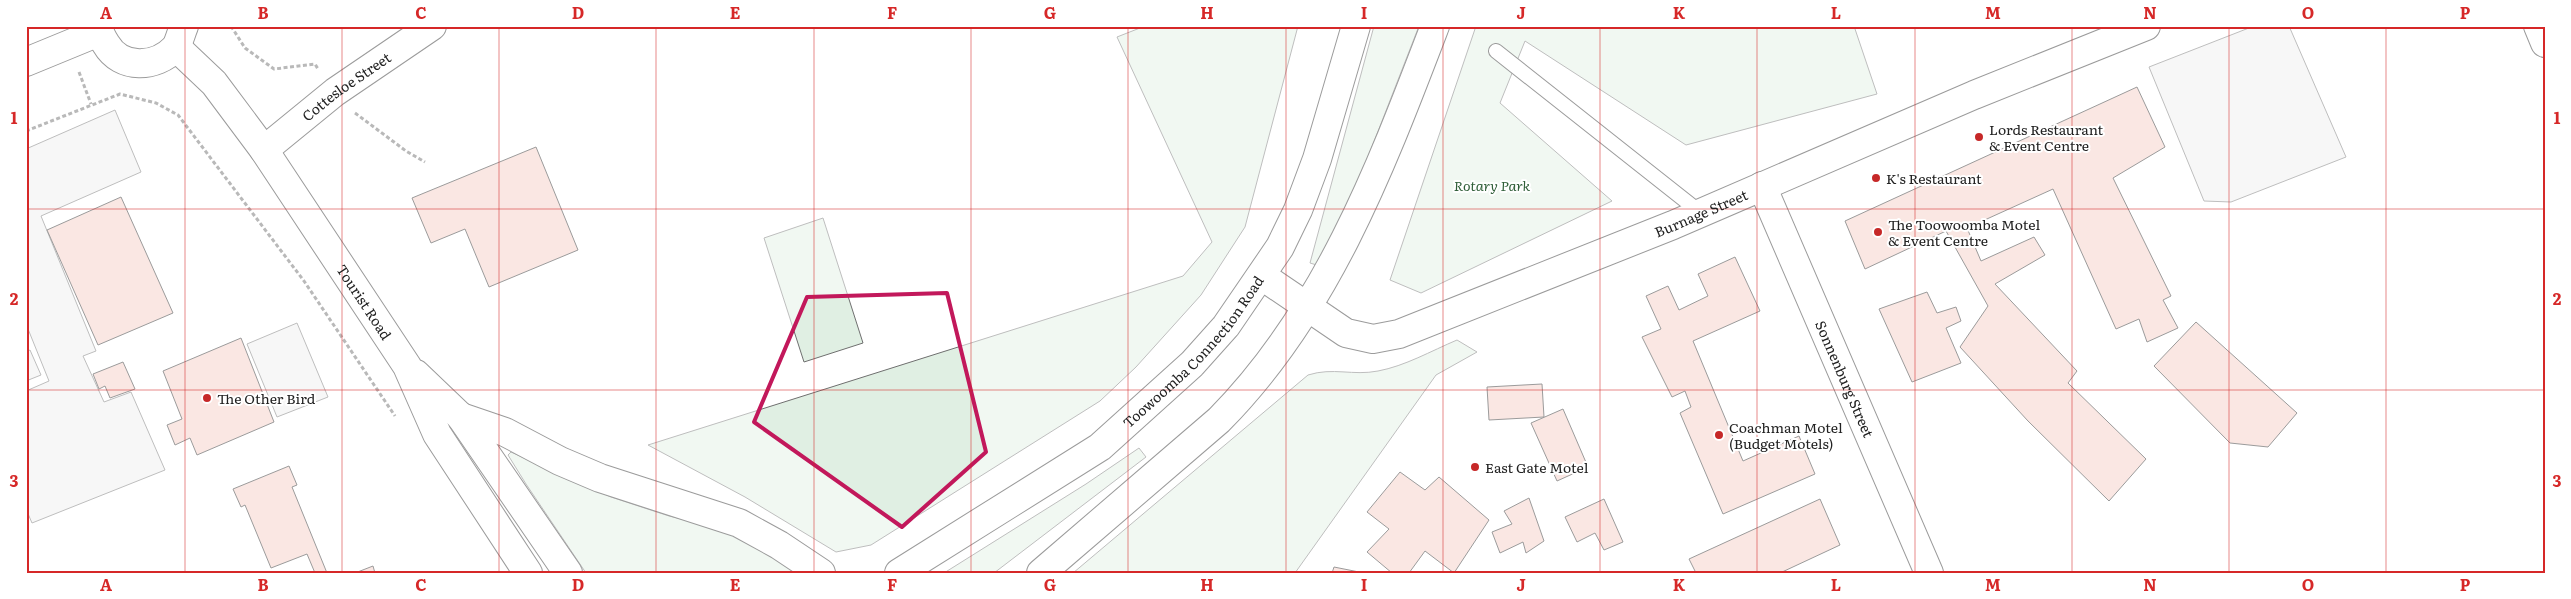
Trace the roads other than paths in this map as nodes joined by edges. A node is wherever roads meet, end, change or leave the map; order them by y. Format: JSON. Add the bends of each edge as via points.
{"nodes":[{"id":1,"x":432,"y":26,"type":"edge"},
{"id":2,"x":1356,"y":26,"type":"edge"},
{"id":3,"x":1435,"y":26,"type":"edge"},
{"id":4,"x":2146,"y":26,"type":"edge"},
{"id":5,"x":2538,"y":26,"type":"edge"},
{"id":6,"x":99,"y":29,"type":"edge"},
{"id":7,"x":180,"y":36,"type":"edge"},
{"id":8,"x":2545,"y":43,"type":"edge"},
{"id":9,"x":1496,"y":51,"type":"dead end"},
{"id":10,"x":26,"y":62,"type":"edge"},
{"id":11,"x":264,"y":150,"type":"junction"},
{"id":12,"x":1762,"y":186,"type":"junction"},
{"id":13,"x":1701,"y":213,"type":"junction"},
{"id":14,"x":1262,"y":276,"type":"junction"},
{"id":15,"x":1307,"y":309,"type":"junction"},
{"id":16,"x":407,"y":366,"type":"junction"},
{"id":17,"x":461,"y":417,"type":"junction"},
{"id":18,"x":1038,"y":571,"type":"edge"},
{"id":19,"x":528,"y":573,"type":"edge"},
{"id":20,"x":568,"y":573,"type":"edge"},
{"id":21,"x":820,"y":573,"type":"edge"},
{"id":22,"x":899,"y":573,"type":"edge"},
{"id":23,"x":1929,"y":573,"type":"edge"}],
"edges":[{"from":1,"to":11,"type":"main road","name":"Cottesloe Street","via":[[335,92]]},
{"from":2,"to":14,"type":"main road","name":"Toowoomba Connection Road","via":[[1298,210]]},
{"from":3,"to":15,"type":"main road","via":[[1384,157]]},
{"from":4,"to":12,"type":"main road","name":"Burnage Street"},
{"from":5,"to":8,"type":"main road"},
{"from":6,"to":7,"type":"main road","via":[[111,53],[133,64],[157,62]]},
{"from":6,"to":10,"type":"main road"},
{"from":7,"to":11,"type":"main road","name":"Tourist Road"},
{"from":9,"to":13,"type":"lane"},
{"from":11,"to":16,"type":"main road","name":"Tourist Road"},
{"from":12,"to":13,"type":"main road","name":"Burnage Street"},
{"from":12,"to":23,"type":"main road","name":"Sonnenburg Street"},
{"from":13,"to":15,"type":"main road","name":"Burnage Street","via":[[1418,327],[1384,337],[1363,338],[1346,333]]},
{"from":14,"to":15,"type":"main road","name":"Burnage Street"},
{"from":14,"to":22,"type":"main road","name":"Toowoomba Connection Road","via":[[1226,326],[1192,364],[1100,447]]},
{"from":15,"to":18,"type":"main road","via":[[1246,393],[1219,420]]},
{"from":16,"to":17,"type":"main road"},
{"from":16,"to":19,"type":"main road","name":"Tourist Road","via":[[437,434]]},
{"from":17,"to":20,"type":"main road"},
{"from":17,"to":21,"type":"main road","via":[[506,432],[560,462],[600,478],[739,523]]}]}
